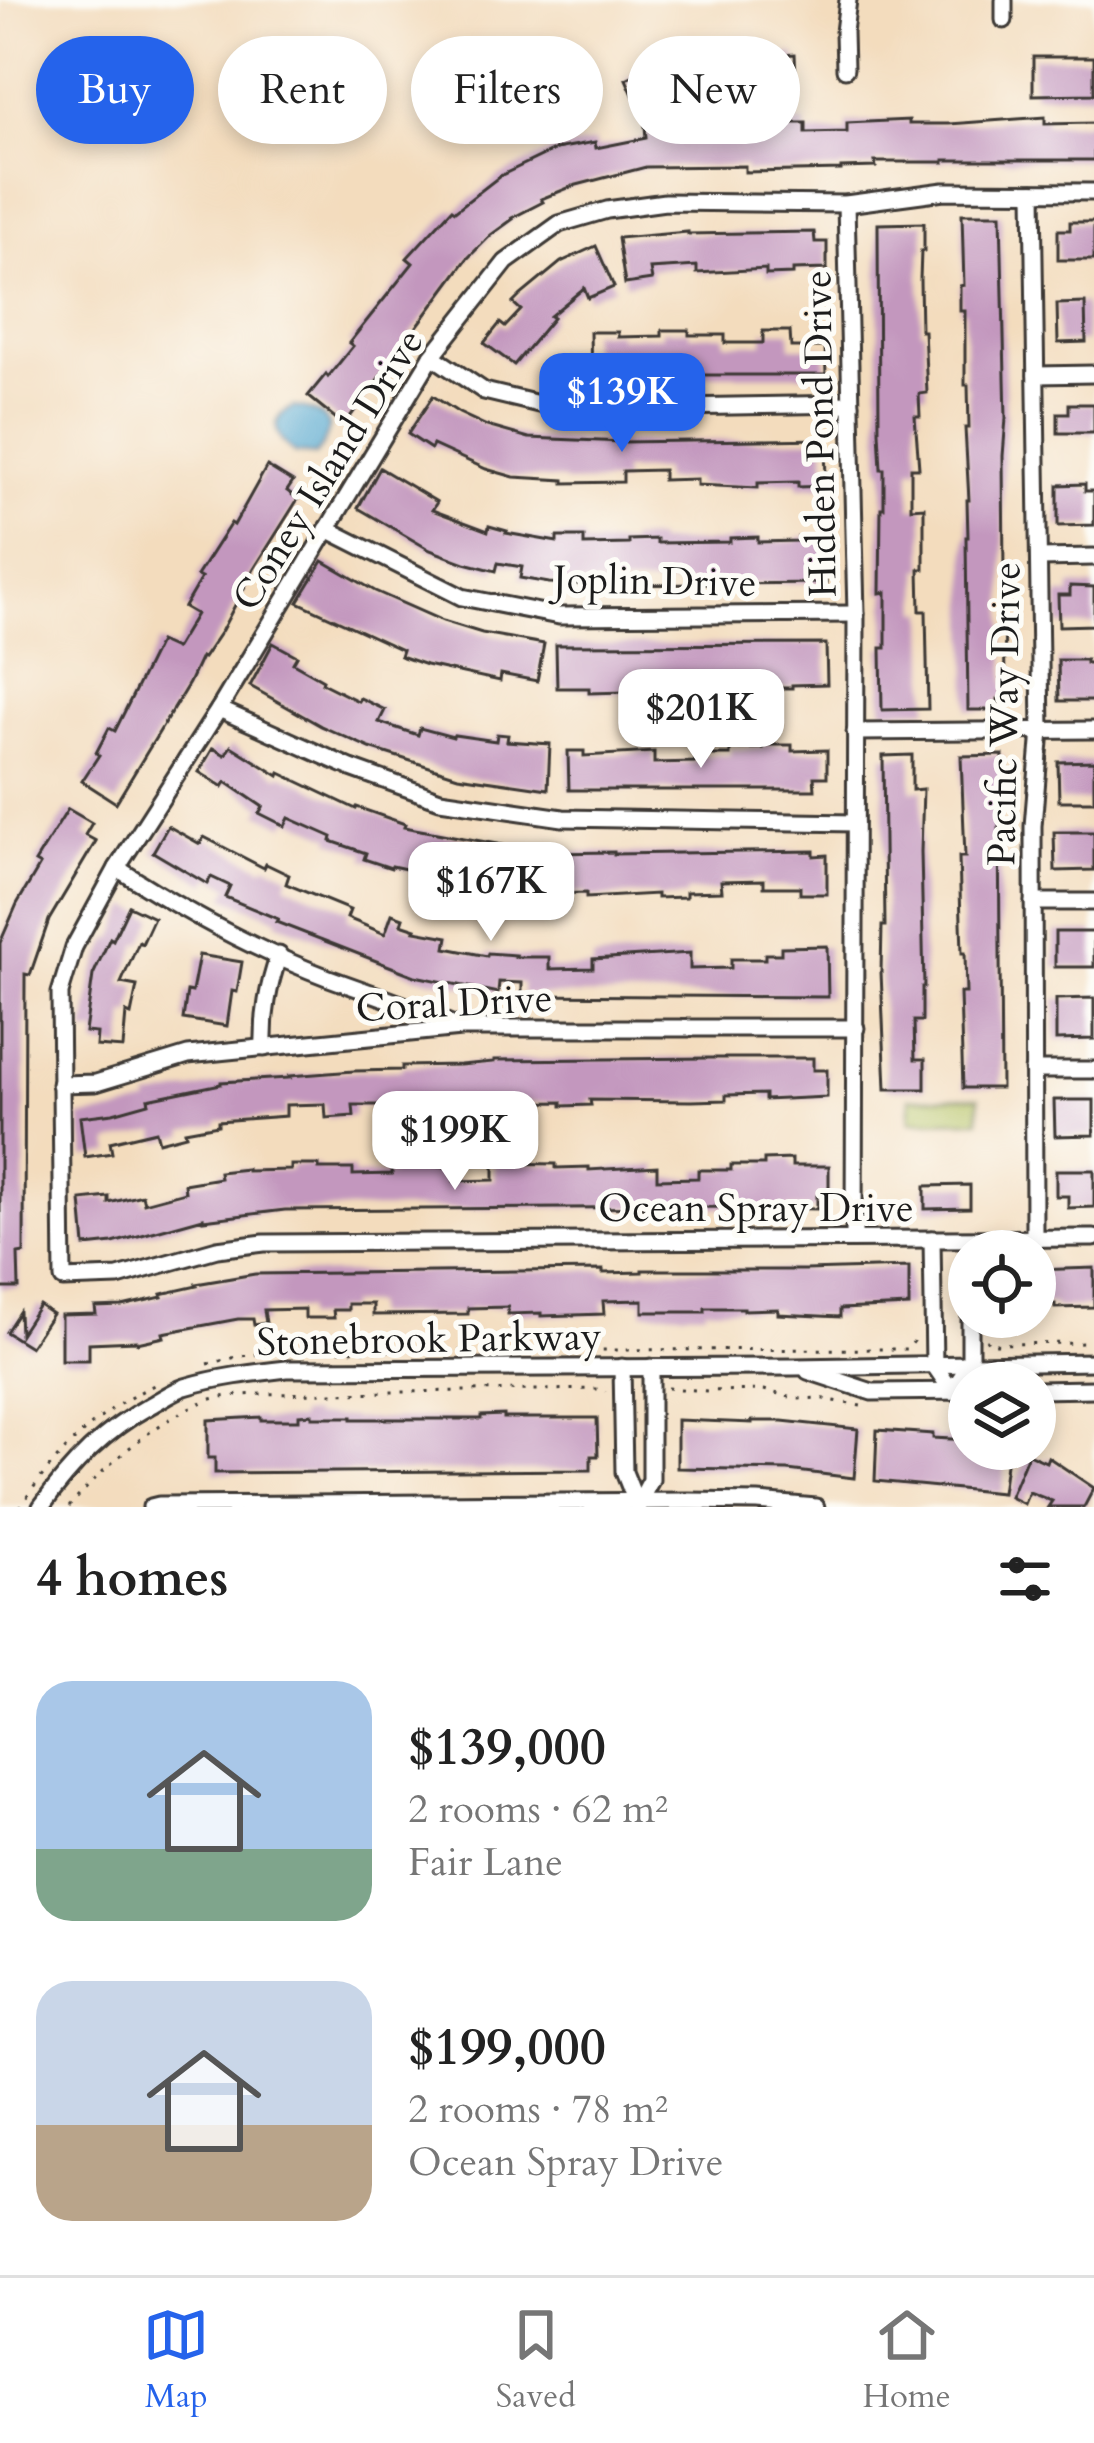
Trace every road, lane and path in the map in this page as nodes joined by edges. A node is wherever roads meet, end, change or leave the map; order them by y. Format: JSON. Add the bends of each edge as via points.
{"nodes":[{"id":1,"x":848,"y":0,"type":"edge"},
{"id":2,"x":1004,"y":0,"type":"edge"},
{"id":3,"x":1004,"y":20,"type":"dead end"},
{"id":4,"x":845,"y":69,"type":"dead end"},
{"id":5,"x":1033,"y":192,"type":"junction"},
{"id":6,"x":1094,"y":192,"type":"edge"},
{"id":7,"x":846,"y":204,"type":"junction"},
{"id":8,"x":432,"y":356,"type":"junction"},
{"id":9,"x":1094,"y":374,"type":"edge"},
{"id":10,"x":1036,"y":375,"type":"junction"},
{"id":11,"x":851,"y":404,"type":"junction"},
{"id":12,"x":327,"y":529,"type":"junction"},
{"id":13,"x":1094,"y":557,"type":"edge"},
{"id":14,"x":1039,"y":558,"type":"junction"},
{"id":15,"x":856,"y":614,"type":"junction"},
{"id":16,"x":219,"y":709,"type":"junction"},
{"id":17,"x":1041,"y":730,"type":"junction"},
{"id":18,"x":1094,"y":730,"type":"edge"},
{"id":19,"x":855,"y":732,"type":"junction"},
{"id":20,"x":855,"y":824,"type":"junction"},
{"id":21,"x":117,"y":868,"type":"junction"},
{"id":22,"x":1033,"y":902,"type":"junction"},
{"id":23,"x":1094,"y":902,"type":"edge"},
{"id":24,"x":279,"y":955,"type":"junction"},
{"id":25,"x":461,"y":1028,"type":"junction"},
{"id":26,"x":856,"y":1028,"type":"junction"},
{"id":27,"x":264,"y":1048,"type":"junction"},
{"id":28,"x":1033,"y":1070,"type":"junction"},
{"id":29,"x":1094,"y":1070,"type":"edge"},
{"id":30,"x":59,"y":1084,"type":"junction"},
{"id":31,"x":1034,"y":1230,"type":"edge"},
{"id":32,"x":1056,"y":1238,"type":"edge"},
{"id":33,"x":1094,"y":1238,"type":"edge"},
{"id":34,"x":854,"y":1239,"type":"junction"},
{"id":35,"x":932,"y":1239,"type":"junction"},
{"id":36,"x":948,"y":1242,"type":"edge"},
{"id":37,"x":63,"y":1279,"type":"joint"},
{"id":38,"x":986,"y":1339,"type":"dead end"},
{"id":39,"x":1094,"y":1343,"type":"edge"},
{"id":40,"x":1094,"y":1362,"type":"edge"},
{"id":41,"x":1056,"y":1363,"type":"edge"},
{"id":42,"x":934,"y":1365,"type":"junction"},
{"id":43,"x":948,"y":1365,"type":"edge"},
{"id":44,"x":622,"y":1367,"type":"junction"},
{"id":45,"x":651,"y":1367,"type":"junction"},
{"id":46,"x":794,"y":1367,"type":"junction"},
{"id":47,"x":948,"y":1379,"type":"edge"},
{"id":48,"x":665,"y":1387,"type":"dead end"},
{"id":49,"x":1094,"y":1389,"type":"edge"},
{"id":50,"x":1056,"y":1390,"type":"edge"},
{"id":51,"x":948,"y":1391,"type":"edge"},
{"id":52,"x":605,"y":1392,"type":"dead end"},
{"id":53,"x":871,"y":1408,"type":"dead end"},
{"id":54,"x":638,"y":1505,"type":"edge"},
{"id":55,"x":41,"y":1507,"type":"edge"},
{"id":56,"x":69,"y":1507,"type":"edge"},
{"id":57,"x":151,"y":1507,"type":"edge"},
{"id":58,"x":817,"y":1507,"type":"edge"}],
"edges":[{"from":1,"to":4,"type":"street"},
{"from":2,"to":3,"type":"street"},
{"from":5,"to":6,"type":"street","name":"Coney Island Drive"},
{"from":5,"to":7,"type":"street","name":"Coney Island Drive","via":[[944,191]]},
{"from":5,"to":10,"type":"street","name":"Pacific Way Drive"},
{"from":7,"to":8,"type":"street","name":"Coney Island Drive","via":[[665,202],[559,224],[506,262]]},
{"from":7,"to":11,"type":"street","name":"Hidden Pond Drive"},
{"from":8,"to":11,"type":"street","via":[[484,391],[560,409]]},
{"from":8,"to":12,"type":"street","name":"Coney Island Drive"},
{"from":9,"to":10,"type":"street"},
{"from":10,"to":14,"type":"street","name":"Pacific Way Drive"},
{"from":11,"to":15,"type":"street","name":"Hidden Pond Drive"},
{"from":12,"to":15,"type":"street","name":"Joplin Drive","via":[[461,597],[559,616]]},
{"from":12,"to":16,"type":"street","name":"Coney Island Drive"},
{"from":13,"to":14,"type":"street"},
{"from":14,"to":17,"type":"street","name":"Pacific Way Drive"},
{"from":15,"to":19,"type":"street","name":"Hidden Pond Drive"},
{"from":16,"to":20,"type":"street","via":[[440,800],[563,818]]},
{"from":16,"to":21,"type":"street","name":"Coney Island Drive"},
{"from":17,"to":18,"type":"street"},
{"from":17,"to":19,"type":"street"},
{"from":17,"to":22,"type":"street","name":"Pacific Way Drive"},
{"from":19,"to":20,"type":"street","name":"Hidden Pond Drive"},
{"from":20,"to":26,"type":"street","name":"Hidden Pond Drive"},
{"from":21,"to":24,"type":"street"},
{"from":21,"to":30,"type":"street","name":"Coney Island Drive","via":[[74,947],[60,993]]},
{"from":22,"to":23,"type":"street"},
{"from":22,"to":28,"type":"street","name":"Pacific Way Drive"},
{"from":24,"to":25,"type":"street"},
{"from":24,"to":27,"type":"street","via":[[263,1014]]},
{"from":25,"to":26,"type":"street","name":"Coral Drive"},
{"from":25,"to":27,"type":"street","name":"Coral Drive"},
{"from":26,"to":34,"type":"street","name":"Hidden Pond Drive"},
{"from":27,"to":30,"type":"street","name":"Coral Drive","via":[[188,1055],[96,1083]]},
{"from":28,"to":29,"type":"street"},
{"from":28,"to":31,"type":"street","name":"Pacific Way Drive"},
{"from":30,"to":37,"type":"street","name":"Coney Island Drive"},
{"from":32,"to":33,"type":"street","name":"Ocean Spray Drive"},
{"from":34,"to":35,"type":"street","name":"Ocean Spray Drive"},
{"from":34,"to":37,"type":"street","name":"Ocean Spray Drive","via":[[264,1243],[118,1277]]},
{"from":35,"to":36,"type":"street","name":"Ocean Spray Drive"},
{"from":35,"to":42,"type":"street"},
{"from":38,"to":39,"type":"path"},
{"from":40,"to":41,"type":"street","name":"Stonebrook Parkway"},
{"from":42,"to":43,"type":"street","name":"Stonebrook Parkway"},
{"from":42,"to":46,"type":"street","name":"Stonebrook Parkway"},
{"from":42,"to":47,"type":"street"},
{"from":44,"to":45,"type":"street","name":"Stonebrook Parkway"},
{"from":44,"to":54,"type":"street","via":[[624,1472]]},
{"from":44,"to":55,"type":"street","name":"Stonebrook Parkway","via":[[237,1374],[180,1389],[122,1421]]},
{"from":45,"to":46,"type":"street","name":"Stonebrook Parkway"},
{"from":45,"to":54,"type":"street","via":[[651,1480]]},
{"from":46,"to":51,"type":"street","name":"Stonebrook Parkway","via":[[872,1392]]},
{"from":48,"to":53,"type":"path","via":[[764,1390]]},
{"from":49,"to":50,"type":"street"},
{"from":52,"to":56,"type":"path","via":[[262,1394],[198,1403],[126,1450]]},
{"from":54,"to":57,"type":"street"},
{"from":54,"to":58,"type":"street"}]}
